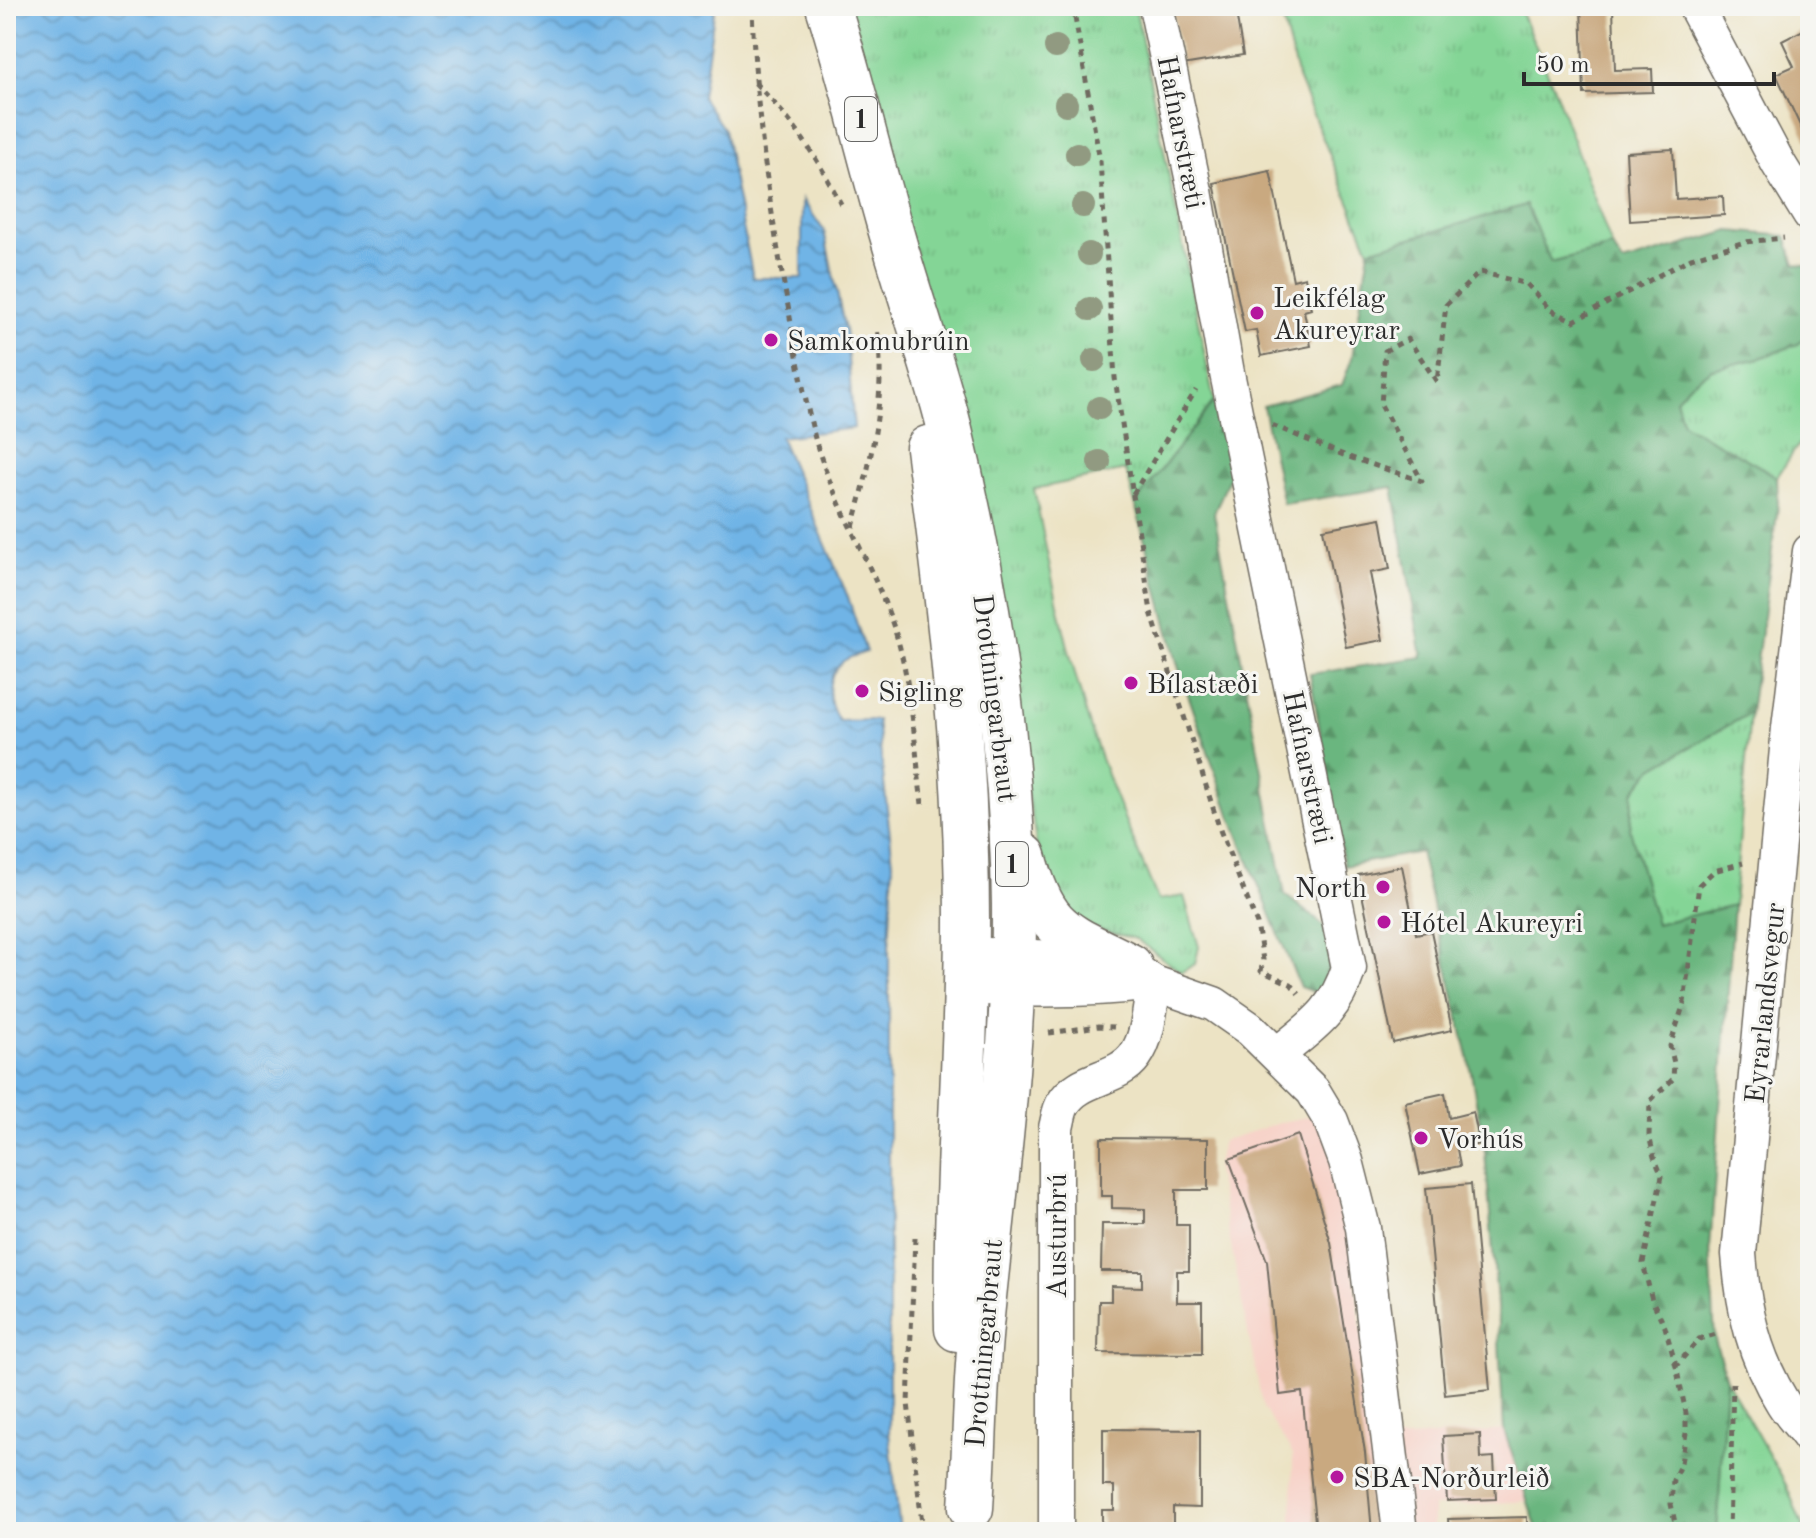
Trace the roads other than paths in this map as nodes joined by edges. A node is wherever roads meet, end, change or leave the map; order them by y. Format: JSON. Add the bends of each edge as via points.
{"nodes":[{"id":1,"x":828,"y":6,"type":"edge"},
{"id":2,"x":1156,"y":6,"type":"edge"},
{"id":3,"x":1695,"y":6,"type":"edge"},
{"id":4,"x":1803,"y":226,"type":"edge"},
{"id":5,"x":891,"y":233,"type":"junction"},
{"id":6,"x":1810,"y":551,"type":"edge"},
{"id":7,"x":1010,"y":802,"type":"junction"},
{"id":8,"x":965,"y":970,"type":"junction"},
{"id":9,"x":1013,"y":973,"type":"junction"},
{"id":10,"x":1142,"y":974,"type":"junction"},
{"id":11,"x":1278,"y":1054,"type":"junction"},
{"id":12,"x":1810,"y":1438,"type":"edge"},
{"id":13,"x":972,"y":1520,"type":"edge"},
{"id":14,"x":1056,"y":1532,"type":"edge"},
{"id":15,"x":1400,"y":1532,"type":"edge"}],
"edges":[{"from":1,"to":5,"type":"highway","name":"Drottningarbraut","number":"1"},
{"from":2,"to":11,"type":"street","name":"Hafnarstræti","via":[[1349,968],[1340,996]]},
{"from":3,"to":4,"type":"street","via":[[1778,163]]},
{"from":5,"to":7,"type":"highway","name":"Drottningarbraut","number":"1","via":[[948,422],[967,507],[988,618]]},
{"from":5,"to":8,"type":"highway","name":"Drottningarbraut","number":"1","via":[[928,447],[959,710],[967,874]]},
{"from":6,"to":12,"type":"street","name":"Eyrarlandsvegur","via":[[1740,1240],[1742,1294],[1753,1337],[1784,1405]]},
{"from":7,"to":9,"type":"highway","name":"Drottningarbraut","number":"1"},
{"from":7,"to":10,"type":"highway","via":[[1043,910],[1074,938]]},
{"from":8,"to":9,"type":"street"},
{"from":8,"to":13,"type":"highway","name":"Drottningarbraut","number":"1","via":[[956,1282],[959,1417]]},
{"from":9,"to":10,"type":"street","via":[[1100,990]]},
{"from":9,"to":13,"type":"highway","name":"Drottningarbraut","number":"1","via":[[1001,1149],[981,1321]]},
{"from":10,"to":11,"type":"street","via":[[1214,1004]]},
{"from":10,"to":14,"type":"street","name":"Austurbrú","via":[[1145,1029],[1134,1057],[1080,1087],[1063,1104],[1056,1128]]},
{"from":11,"to":15,"type":"street","via":[[1313,1091],[1331,1121],[1360,1214]]}]}
